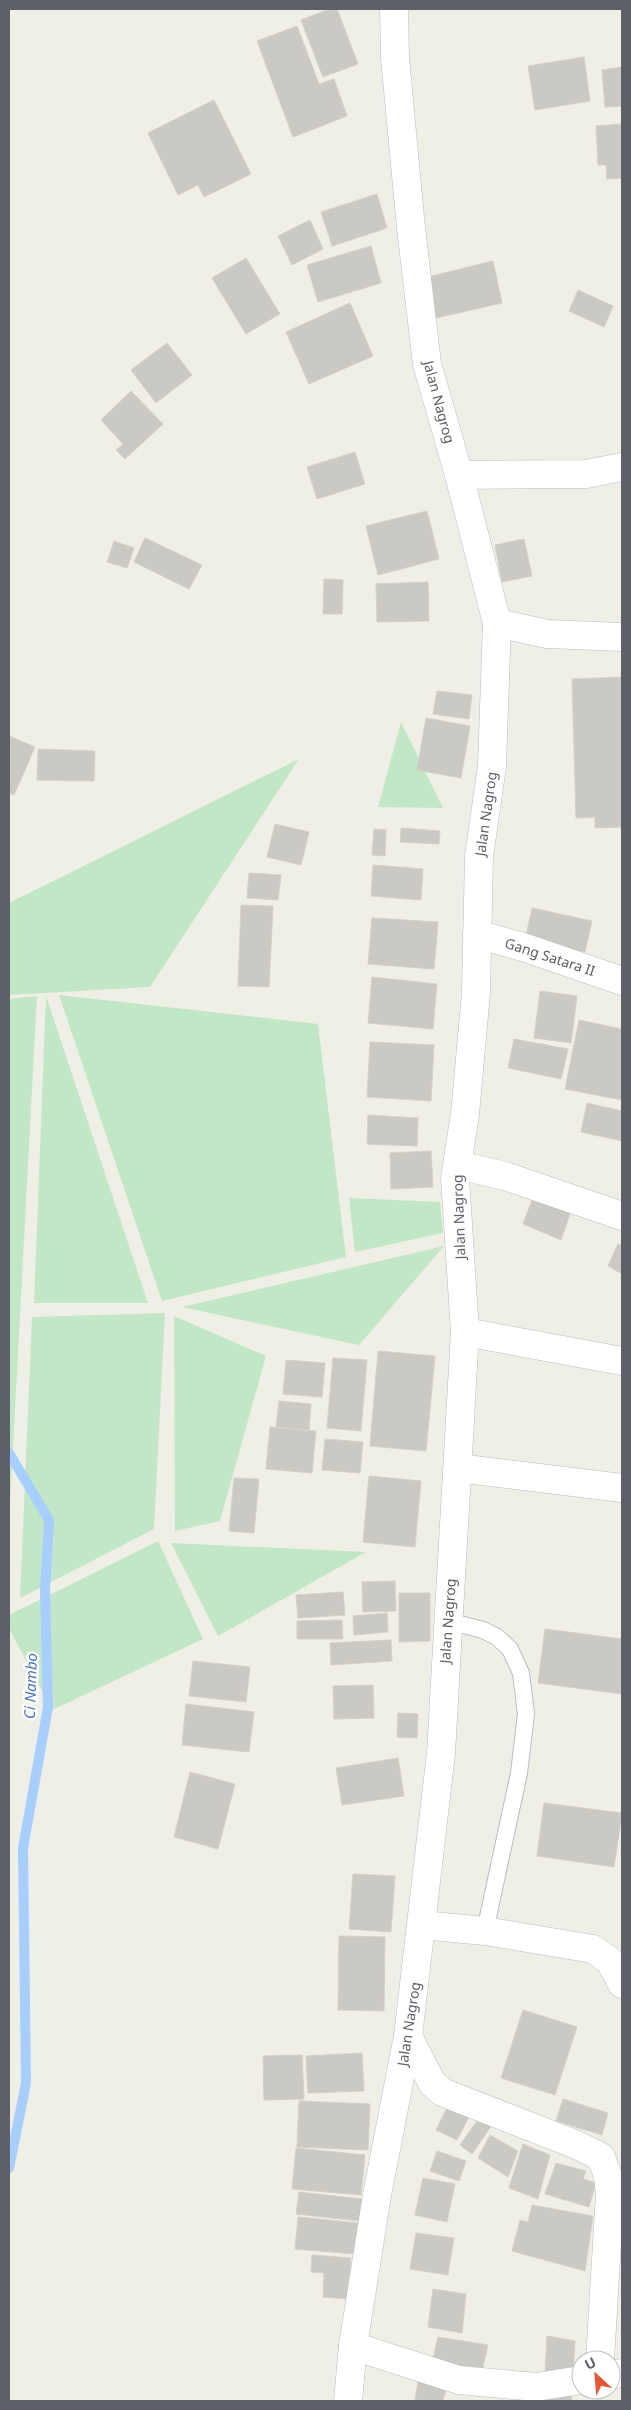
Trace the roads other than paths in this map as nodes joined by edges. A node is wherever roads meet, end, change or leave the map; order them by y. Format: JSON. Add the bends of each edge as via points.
{"nodes":[{"id":1,"x":394,"y":9,"type":"edge"},
{"id":2,"x":622,"y":467,"type":"edge"},
{"id":3,"x":459,"y":475,"type":"junction"},
{"id":4,"x":497,"y":623,"type":"junction"},
{"id":5,"x":622,"y":637,"type":"edge"},
{"id":6,"x":477,"y":934,"type":"junction"},
{"id":7,"x":622,"y":981,"type":"edge"},
{"id":8,"x":458,"y":1165,"type":"junction"},
{"id":9,"x":622,"y":1216,"type":"edge"},
{"id":10,"x":465,"y":1332,"type":"junction"},
{"id":11,"x":622,"y":1362,"type":"edge"},
{"id":12,"x":458,"y":1468,"type":"junction"},
{"id":13,"x":622,"y":1488,"type":"edge"},
{"id":14,"x":448,"y":1621,"type":"junction"},
{"id":15,"x":422,"y":1925,"type":"junction"},
{"id":16,"x":485,"y":1932,"type":"junction"},
{"id":17,"x":622,"y":1984,"type":"edge"},
{"id":18,"x":408,"y":2036,"type":"junction"},
{"id":19,"x":352,"y":2346,"type":"junction"},
{"id":20,"x":601,"y":2350,"type":"edge"},
{"id":21,"x":571,"y":2382,"type":"edge"},
{"id":22,"x":348,"y":2401,"type":"edge"}],
"edges":[{"from":1,"to":3,"type":"street","name":"Jalan Nagrog","via":[[395,58],[410,228],[427,364]]},
{"from":2,"to":3,"type":"street","via":[[586,474]]},
{"from":3,"to":4,"type":"street","name":"Jalan Nagrog"},
{"from":4,"to":5,"type":"street","via":[[547,634]]},
{"from":4,"to":6,"type":"street","name":"Jalan Nagrog","via":[[492,766],[479,856]]},
{"from":6,"to":7,"type":"street","name":"Gang Satara II"},
{"from":6,"to":8,"type":"street","name":"Jalan Nagrog","via":[[476,993],[466,1114]]},
{"from":8,"to":9,"type":"street","via":[[505,1176]]},
{"from":8,"to":10,"type":"street","name":"Jalan Nagrog","via":[[456,1178]]},
{"from":10,"to":11,"type":"street"},
{"from":10,"to":12,"type":"street","name":"Jalan Nagrog"},
{"from":12,"to":13,"type":"street"},
{"from":12,"to":14,"type":"street","name":"Jalan Nagrog"},
{"from":14,"to":15,"type":"street","name":"Jalan Nagrog","via":[[441,1753]]},
{"from":14,"to":16,"type":"lane","via":[[497,1636],[510,1649],[521,1673],[525,1706],[519,1773]]},
{"from":15,"to":16,"type":"street"},
{"from":15,"to":18,"type":"street","name":"Jalan Nagrog"},
{"from":16,"to":17,"type":"street","via":[[593,1949],[610,1961]]},
{"from":18,"to":19,"type":"street","name":"Jalan Nagrog"},
{"from":18,"to":20,"type":"street","via":[[432,2083],[442,2092],[601,2157],[610,2193]]},
{"from":19,"to":21,"type":"street","via":[[459,2380],[536,2387]]},
{"from":19,"to":22,"type":"street","name":"Jalan Nagrog"}]}
